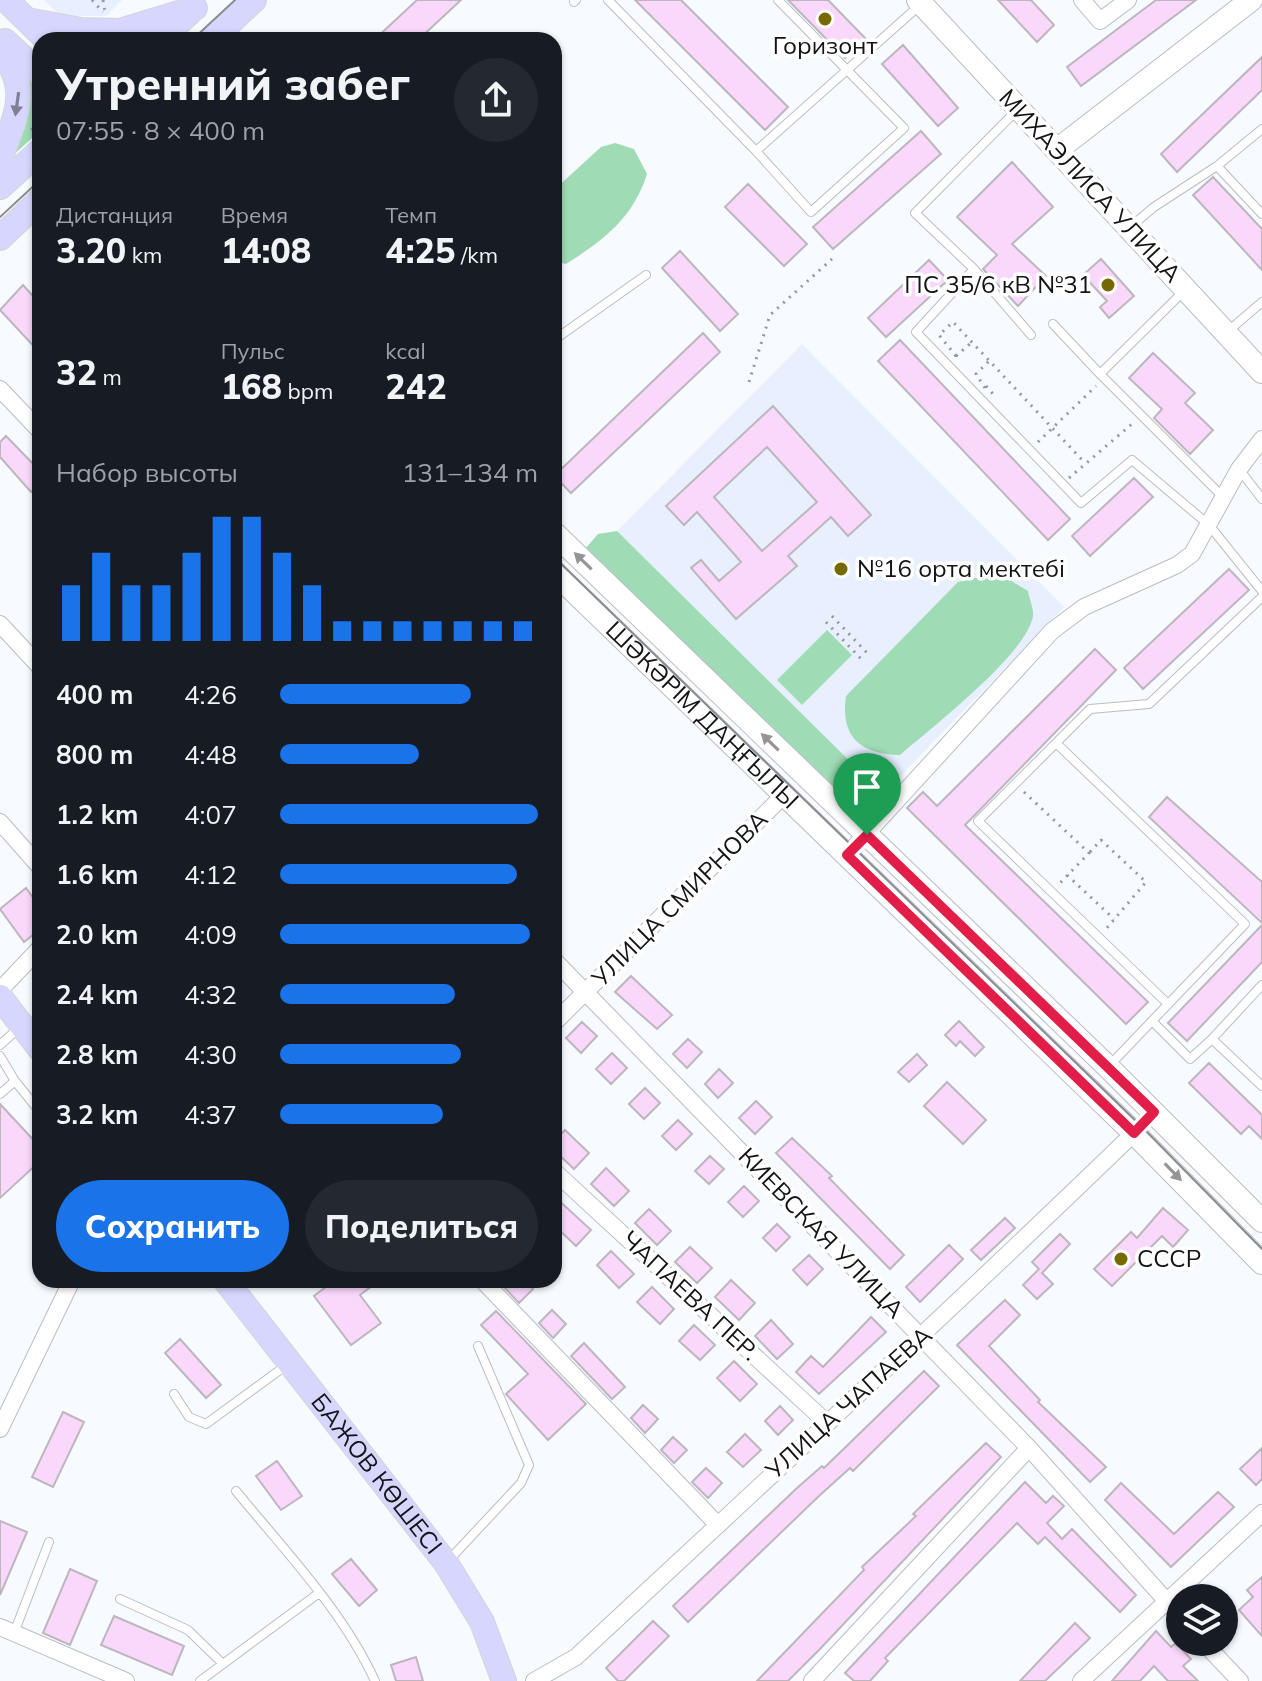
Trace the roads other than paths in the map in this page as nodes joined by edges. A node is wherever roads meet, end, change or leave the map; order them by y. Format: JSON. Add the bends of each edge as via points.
{"nodes":[{"id":1,"x":6,"y":0,"type":"edge"},
{"id":2,"x":254,"y":0,"type":"edge"},
{"id":3,"x":608,"y":0,"type":"edge"},
{"id":4,"x":778,"y":0,"type":"edge"},
{"id":5,"x":1082,"y":0,"type":"edge"},
{"id":6,"x":1128,"y":0,"type":"edge"},
{"id":7,"x":1251,"y":0,"type":"edge"},
{"id":8,"x":919,"y":2,"type":"edge"},
{"id":9,"x":199,"y":4,"type":"edge"},
{"id":10,"x":27,"y":20,"type":"junction"},
{"id":11,"x":39,"y":32,"type":"edge"},
{"id":12,"x":169,"y":32,"type":"edge"},
{"id":13,"x":220,"y":32,"type":"edge"},
{"id":14,"x":0,"y":37,"type":"edge"},
{"id":15,"x":0,"y":50,"type":"edge"},
{"id":16,"x":32,"y":66,"type":"edge"},
{"id":17,"x":849,"y":71,"type":"junction"},
{"id":18,"x":1018,"y":109,"type":"junction"},
{"id":19,"x":1262,"y":129,"type":"edge"},
{"id":20,"x":1057,"y":150,"type":"junction"},
{"id":21,"x":756,"y":151,"type":"junction"},
{"id":22,"x":32,"y":158,"type":"edge"},
{"id":23,"x":0,"y":160,"type":"edge"},
{"id":24,"x":1217,"y":166,"type":"junction"},
{"id":25,"x":0,"y":187,"type":"edge"},
{"id":26,"x":32,"y":208,"type":"edge"},
{"id":27,"x":1262,"y":214,"type":"edge"},
{"id":28,"x":1129,"y":228,"type":"junction"},
{"id":29,"x":0,"y":238,"type":"edge"},
{"id":30,"x":974,"y":269,"type":"junction"},
{"id":31,"x":646,"y":275,"type":"dead end"},
{"id":32,"x":1185,"y":289,"type":"junction"},
{"id":33,"x":1262,"y":302,"type":"edge"},
{"id":34,"x":1053,"y":324,"type":"dead end"},
{"id":35,"x":1226,"y":333,"type":"junction"},
{"id":36,"x":562,"y":334,"type":"edge"},
{"id":37,"x":1031,"y":335,"type":"dead end"},
{"id":38,"x":1262,"y":372,"type":"edge"},
{"id":39,"x":1102,"y":376,"type":"junction"},
{"id":40,"x":0,"y":389,"type":"edge"},
{"id":41,"x":32,"y":423,"type":"edge"},
{"id":42,"x":1262,"y":439,"type":"edge"},
{"id":43,"x":1239,"y":469,"type":"junction"},
{"id":44,"x":1224,"y":498,"type":"junction"},
{"id":45,"x":1262,"y":499,"type":"edge"},
{"id":46,"x":1209,"y":525,"type":"junction"},
{"id":47,"x":562,"y":542,"type":"edge"},
{"id":48,"x":562,"y":580,"type":"edge"},
{"id":49,"x":1262,"y":591,"type":"edge"},
{"id":50,"x":1261,"y":601,"type":"edge"},
{"id":51,"x":0,"y":624,"type":"edge"},
{"id":52,"x":32,"y":658,"type":"edge"},
{"id":53,"x":1056,"y":743,"type":"junction"},
{"id":54,"x":805,"y":775,"type":"junction"},
{"id":55,"x":785,"y":794,"type":"junction"},
{"id":56,"x":0,"y":822,"type":"edge"},
{"id":57,"x":867,"y":835,"type":"junction"},
{"id":58,"x":847,"y":855,"type":"junction"},
{"id":59,"x":32,"y":858,"type":"edge"},
{"id":60,"x":32,"y":956,"type":"edge"},
{"id":61,"x":562,"y":968,"type":"edge"},
{"id":62,"x":1262,"y":985,"type":"edge"},
{"id":63,"x":0,"y":990,"type":"edge"},
{"id":64,"x":586,"y":992,"type":"junction"},
{"id":65,"x":0,"y":997,"type":"edge"},
{"id":66,"x":1168,"y":1004,"type":"junction"},
{"id":67,"x":562,"y":1015,"type":"edge"},
{"id":68,"x":1152,"y":1021,"type":"junction"},
{"id":69,"x":22,"y":1025,"type":"junction"},
{"id":70,"x":32,"y":1038,"type":"edge"},
{"id":71,"x":1212,"y":1039,"type":"junction"},
{"id":72,"x":0,"y":1045,"type":"edge"},
{"id":73,"x":0,"y":1056,"type":"edge"},
{"id":74,"x":1108,"y":1067,"type":"junction"},
{"id":75,"x":15,"y":1081,"type":"junction"},
{"id":76,"x":1262,"y":1086,"type":"edge"},
{"id":77,"x":0,"y":1094,"type":"edge"},
{"id":78,"x":32,"y":1102,"type":"edge"},
{"id":79,"x":1154,"y":1112,"type":"junction"},
{"id":80,"x":1134,"y":1133,"type":"junction"},
{"id":81,"x":562,"y":1178,"type":"edge"},
{"id":82,"x":1262,"y":1221,"type":"edge"},
{"id":83,"x":1262,"y":1263,"type":"edge"},
{"id":84,"x":68,"y":1288,"type":"edge"},
{"id":85,"x":231,"y":1288,"type":"edge"},
{"id":86,"x":490,"y":1288,"type":"edge"},
{"id":87,"x":923,"y":1337,"type":"junction"},
{"id":88,"x":478,"y":1346,"type":"dead end"},
{"id":89,"x":288,"y":1364,"type":"junction"},
{"id":90,"x":174,"y":1394,"type":"dead end"},
{"id":91,"x":826,"y":1422,"type":"junction"},
{"id":92,"x":0,"y":1429,"type":"edge"},
{"id":93,"x":1029,"y":1448,"type":"junction"},
{"id":94,"x":236,"y":1491,"type":"dead end"},
{"id":95,"x":1262,"y":1513,"type":"edge"},
{"id":96,"x":718,"y":1525,"type":"junction"},
{"id":97,"x":49,"y":1542,"type":"dead end"},
{"id":98,"x":446,"y":1563,"type":"junction"},
{"id":99,"x":1187,"y":1584,"type":"edge"},
{"id":100,"x":319,"y":1593,"type":"junction"},
{"id":101,"x":1166,"y":1598,"type":"edge"},
{"id":102,"x":120,"y":1599,"type":"dead end"},
{"id":103,"x":1166,"y":1604,"type":"edge"},
{"id":104,"x":7,"y":1630,"type":"edge"},
{"id":105,"x":1216,"y":1656,"type":"edge"},
{"id":106,"x":222,"y":1663,"type":"junction"},
{"id":107,"x":537,"y":1680,"type":"edge"},
{"id":108,"x":126,"y":1681,"type":"edge"},
{"id":109,"x":200,"y":1681,"type":"edge"},
{"id":110,"x":375,"y":1681,"type":"edge"},
{"id":111,"x":504,"y":1681,"type":"edge"},
{"id":112,"x":812,"y":1681,"type":"edge"},
{"id":113,"x":1081,"y":1681,"type":"edge"},
{"id":114,"x":1240,"y":1681,"type":"edge"}],
"edges":[{"from":1,"to":10,"type":"main road"},
{"from":2,"to":13,"type":"main road"},
{"from":3,"to":21,"type":"lane"},
{"from":4,"to":17,"type":"lane"},
{"from":5,"to":6,"type":"street","via":[[1100,21]]},
{"from":7,"to":20,"type":"main road"},
{"from":8,"to":17,"type":"lane"},
{"from":8,"to":18,"type":"main road","name":"МИХАЭЛИСА УЛИЦА"},
{"from":9,"to":10,"type":"main road","via":[[120,31]]},
{"from":9,"to":12,"type":"main road"},
{"from":10,"to":11,"type":"main road"},
{"from":14,"to":16,"type":"main road"},
{"from":15,"to":23,"type":"main road","one_way":true,"via":[[19,90],[17,115]]},
{"from":17,"to":21,"type":"lane"},
{"from":17,"to":21,"type":"lane","via":[[904,128],[811,212]]},
{"from":18,"to":20,"type":"main road","name":"МИХАЭЛИСА УЛИЦА"},
{"from":18,"to":30,"type":"lane","via":[[915,213]]},
{"from":19,"to":24,"type":"lane"},
{"from":20,"to":28,"type":"main road","name":"МИХАЭЛИСА УЛИЦА"},
{"from":22,"to":25,"type":"main road"},
{"from":24,"to":27,"type":"lane"},
{"from":24,"to":28,"type":"lane"},
{"from":26,"to":29,"type":"main road"},
{"from":28,"to":32,"type":"main road","name":"МИХАЭЛИСА УЛИЦА"},
{"from":30,"to":37,"type":"lane"},
{"from":30,"to":46,"type":"lane","via":[[916,332],[1081,503],[1132,460]]},
{"from":31,"to":36,"type":"lane"},
{"from":32,"to":35,"type":"main road","name":"МИХАЭЛИСА УЛИЦА"},
{"from":32,"to":39,"type":"lane"},
{"from":33,"to":35,"type":"lane"},
{"from":34,"to":39,"type":"lane"},
{"from":35,"to":38,"type":"main road","name":"МИХАЭЛИСА УЛИЦА"},
{"from":39,"to":44,"type":"lane"},
{"from":40,"to":41,"type":"street"},
{"from":42,"to":43,"type":"street"},
{"from":43,"to":44,"type":"street"},
{"from":43,"to":45,"type":"lane"},
{"from":44,"to":46,"type":"street"},
{"from":46,"to":49,"type":"lane"},
{"from":46,"to":57,"type":"street","via":[[1192,554],[1177,565],[1084,607],[1052,631]]},
{"from":54,"to":47,"type":"main road","name":"ШӘКӘРІМ ДАҢҒЫЛЫ","one_way":true},
{"from":48,"to":55,"type":"main road","name":"ШӘКӘРІМ ДАҢҒЫЛЫ"},
{"from":50,"to":53,"type":"lane","via":[[1149,704],[1090,709]]},
{"from":51,"to":52,"type":"street"},
{"from":53,"to":66,"type":"lane","via":[[1245,924]]},
{"from":53,"to":66,"type":"lane","via":[[978,821]]},
{"from":54,"to":55,"type":"main road","name":"УЛИЦА СМИРНОВА"},
{"from":54,"to":57,"type":"main road","name":"ШӘКӘРІМ ДАҢҒЫЛЫ"},
{"from":55,"to":58,"type":"main road","name":"ШӘКӘРІМ ДАҢҒЫЛЫ"},
{"from":55,"to":64,"type":"street","name":"УЛИЦА СМИРНОВА"},
{"from":56,"to":59,"type":"street"},
{"from":57,"to":58,"type":"street"},
{"from":57,"to":74,"type":"main road","name":"ШӘКӘРІМ ДАҢҒЫЛЫ"},
{"from":58,"to":80,"type":"main road","name":"ШӘКӘРІМ ДАҢҒЫЛЫ"},
{"from":60,"to":63,"type":"street"},
{"from":61,"to":64,"type":"street","name":"КИЕВСКАЯ УЛИЦА"},
{"from":62,"to":71,"type":"lane"},
{"from":64,"to":67,"type":"street","name":"УЛИЦА СМИРНОВА"},
{"from":64,"to":87,"type":"street","name":"КИЕВСКАЯ УЛИЦА"},
{"from":65,"to":69,"type":"main road"},
{"from":66,"to":68,"type":"lane"},
{"from":68,"to":71,"type":"lane","via":[[1190,1059]]},
{"from":68,"to":74,"type":"lane"},
{"from":69,"to":70,"type":"main road"},
{"from":69,"to":72,"type":"lane"},
{"from":71,"to":76,"type":"lane"},
{"from":73,"to":75,"type":"lane"},
{"from":74,"to":79,"type":"main road","name":"ШӘКӘРІМ ДАҢҒЫЛЫ"},
{"from":75,"to":77,"type":"lane"},
{"from":75,"to":78,"type":"lane"},
{"from":79,"to":80,"type":"main road","name":"УЛИЦА ЧАПАЕВА"},
{"from":79,"to":82,"type":"main road","name":"ШӘКӘРІМ ДАҢҒЫЛЫ"},
{"from":80,"to":83,"type":"main road","name":"ШӘКӘРІМ ДАҢҒЫЛЫ","one_way":true},
{"from":80,"to":87,"type":"street","name":"УЛИЦА ЧАПАЕВА"},
{"from":81,"to":91,"type":"street","name":"ЧАПАЕВА ПЕР."},
{"from":84,"to":92,"type":"street"},
{"from":85,"to":89,"type":"main road","name":"БАЖОВ КӨШЕСІ"},
{"from":86,"to":96,"type":"street"},
{"from":87,"to":91,"type":"street","name":"УЛИЦА ЧАПАЕВА"},
{"from":87,"to":93,"type":"street","name":"КИЕВСКАЯ УЛИЦА"},
{"from":88,"to":98,"type":"lane","via":[[529,1465],[521,1483]]},
{"from":89,"to":90,"type":"lane","via":[[206,1424],[189,1417]]},
{"from":89,"to":98,"type":"main road","name":"БАЖОВ КӨШЕСІ"},
{"from":91,"to":96,"type":"street","name":"УЛИЦА ЧАПАЕВА"},
{"from":93,"to":101,"type":"street","name":"КИЕВСКАЯ УЛИЦА"},
{"from":93,"to":112,"type":"street"},
{"from":94,"to":100,"type":"lane"},
{"from":95,"to":99,"type":"street"},
{"from":96,"to":107,"type":"street","name":"УЛИЦА ЧАПАЕВА","via":[[576,1657]]},
{"from":97,"to":104,"type":"lane"},
{"from":98,"to":111,"type":"main road","name":"БАЖОВ КӨШЕСІ","via":[[482,1622]]},
{"from":100,"to":106,"type":"lane"},
{"from":100,"to":110,"type":"lane","via":[[363,1654]]},
{"from":102,"to":106,"type":"lane","via":[[188,1630]]},
{"from":103,"to":113,"type":"street"},
{"from":104,"to":108,"type":"street"},
{"from":105,"to":114,"type":"street"},
{"from":106,"to":109,"type":"lane"}]}
